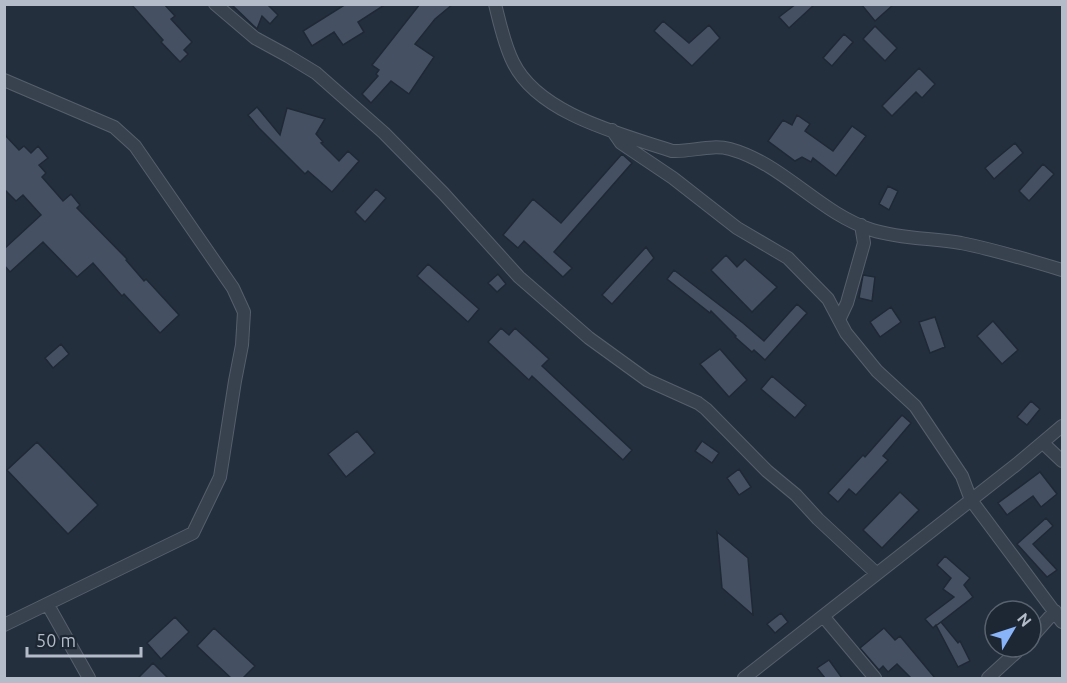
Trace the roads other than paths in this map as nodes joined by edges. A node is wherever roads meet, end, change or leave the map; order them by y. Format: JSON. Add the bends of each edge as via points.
{"nodes":[{"id":1,"x":215,"y":4,"type":"edge"},
{"id":2,"x":495,"y":4,"type":"edge"},
{"id":3,"x":4,"y":80,"type":"edge"},
{"id":4,"x":612,"y":130,"type":"junction"},
{"id":5,"x":861,"y":225,"type":"junction"},
{"id":6,"x":1062,"y":270,"type":"edge"},
{"id":7,"x":839,"y":320,"type":"junction"},
{"id":8,"x":1062,"y":426,"type":"edge"},
{"id":9,"x":1043,"y":443,"type":"junction"},
{"id":10,"x":1062,"y":461,"type":"edge"},
{"id":11,"x":971,"y":500,"type":"junction"},
{"id":12,"x":876,"y":573,"type":"junction"},
{"id":13,"x":48,"y":605,"type":"junction"},
{"id":14,"x":1055,"y":611,"type":"junction"},
{"id":15,"x":823,"y":616,"type":"junction"},
{"id":16,"x":1062,"y":622,"type":"edge"},
{"id":17,"x":1043,"y":624,"type":"edge"},
{"id":18,"x":4,"y":625,"type":"edge"},
{"id":19,"x":1009,"y":659,"type":"edge"},
{"id":20,"x":89,"y":678,"type":"edge"},
{"id":21,"x":744,"y":678,"type":"edge"},
{"id":22,"x":875,"y":678,"type":"edge"},
{"id":23,"x":988,"y":678,"type":"edge"}],
"edges":[{"from":1,"to":12,"type":"street","via":[[255,38],[316,73],[384,133],[519,277],[589,338],[646,380],[706,409]]},
{"from":2,"to":4,"type":"street","via":[[514,64],[529,85],[566,112]]},
{"from":3,"to":13,"type":"street","via":[[114,128],[135,146],[232,288],[244,312],[220,477],[193,533]]},
{"from":4,"to":5,"type":"street","via":[[672,151],[709,147],[748,155],[786,176],[835,213]]},
{"from":4,"to":7,"type":"street","via":[[621,143],[737,228],[788,258],[828,299]]},
{"from":5,"to":6,"type":"street","via":[[894,237],[960,243]]},
{"from":5,"to":7,"type":"street","via":[[864,243]]},
{"from":7,"to":11,"type":"street","via":[[877,371],[915,406],[962,476]]},
{"from":8,"to":9,"type":"street"},
{"from":9,"to":10,"type":"street"},
{"from":9,"to":11,"type":"street"},
{"from":11,"to":12,"type":"street"},
{"from":11,"to":14,"type":"street"},
{"from":12,"to":15,"type":"street"},
{"from":13,"to":18,"type":"street"},
{"from":13,"to":20,"type":"street"},
{"from":14,"to":16,"type":"street"},
{"from":14,"to":17,"type":"street"},
{"from":15,"to":21,"type":"street"},
{"from":15,"to":22,"type":"street"},
{"from":19,"to":23,"type":"street"}]}
